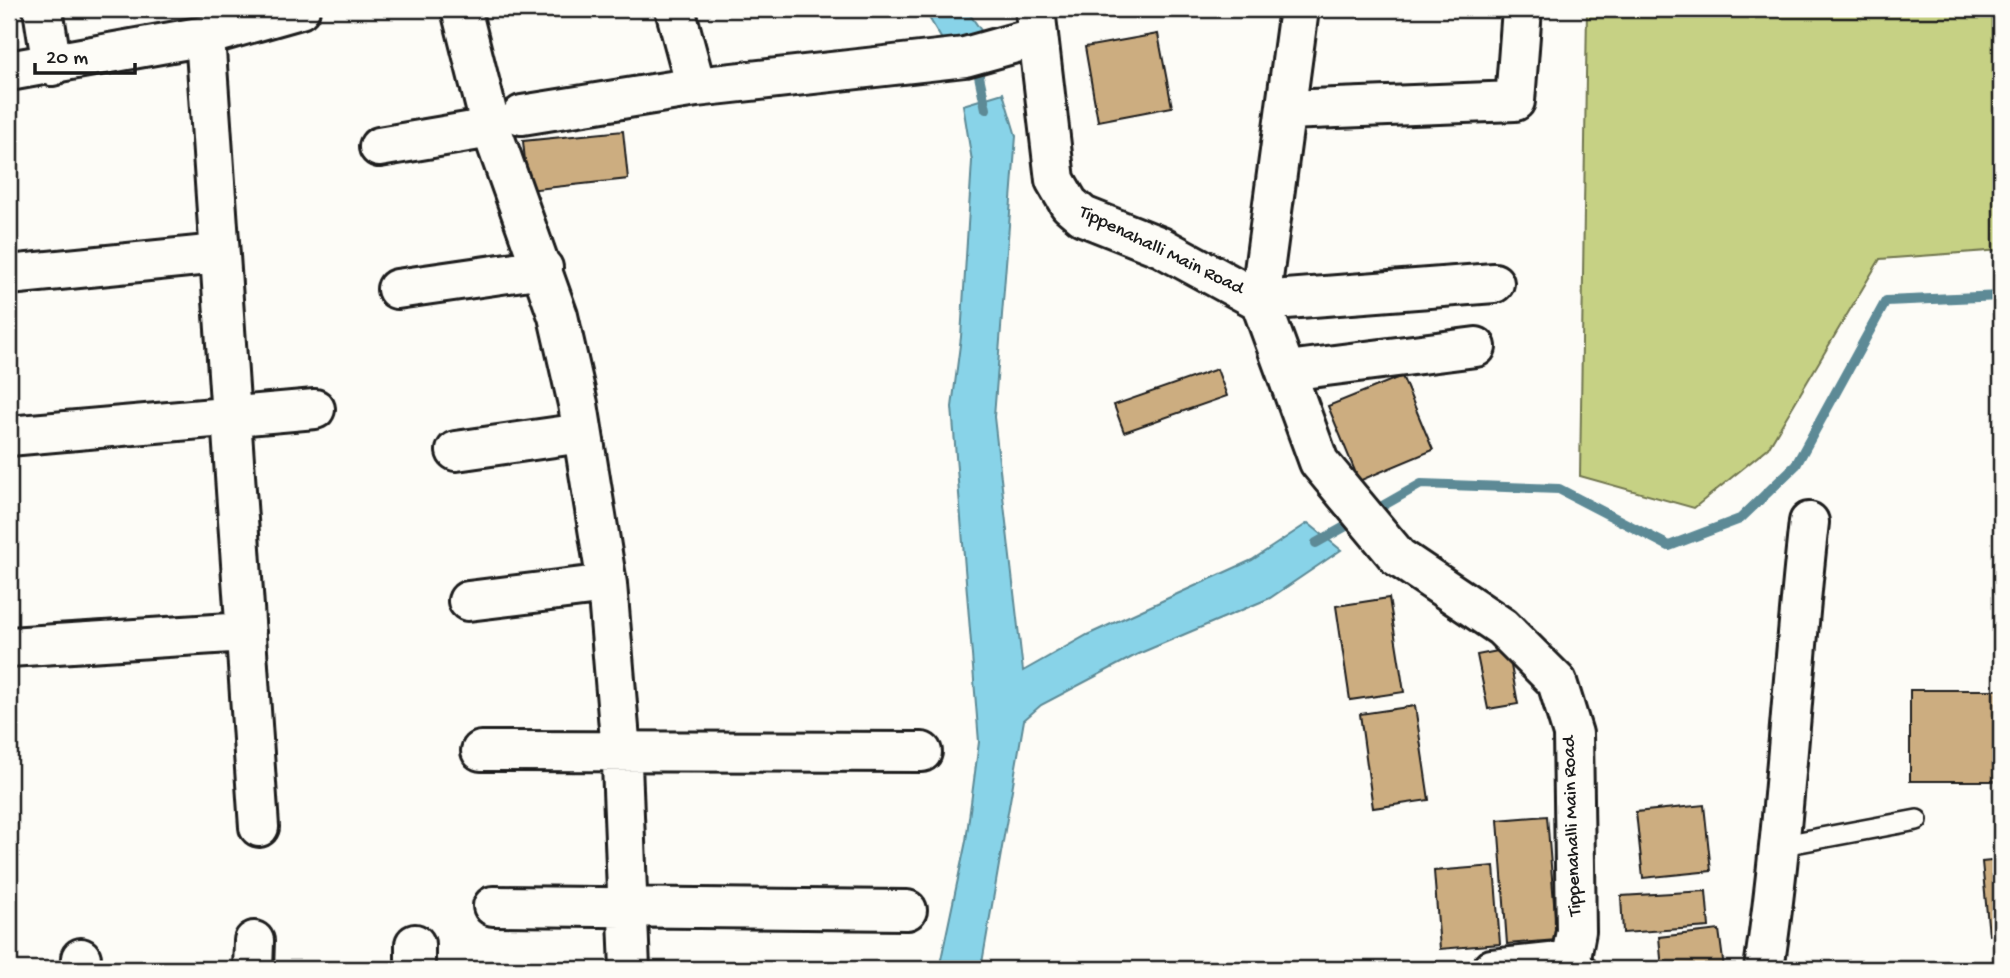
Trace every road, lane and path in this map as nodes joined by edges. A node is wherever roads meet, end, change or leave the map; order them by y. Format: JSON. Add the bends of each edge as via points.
{"nodes":[{"id":1,"x":43,"y":9,"type":"edge"},
{"id":2,"x":300,"y":9,"type":"edge"},
{"id":3,"x":461,"y":9,"type":"edge"},
{"id":4,"x":675,"y":9,"type":"edge"},
{"id":5,"x":1299,"y":9,"type":"edge"},
{"id":6,"x":1522,"y":9,"type":"edge"},
{"id":7,"x":1036,"y":23,"type":"edge"},
{"id":8,"x":205,"y":36,"type":"junction"},
{"id":9,"x":52,"y":66,"type":"junction"},
{"id":10,"x":9,"y":71,"type":"edge"},
{"id":11,"x":696,"y":87,"type":"junction"},
{"id":12,"x":1286,"y":110,"type":"junction"},
{"id":13,"x":506,"y":122,"type":"junction"},
{"id":14,"x":379,"y":147,"type":"dead end"},
{"id":15,"x":218,"y":254,"type":"junction"},
{"id":16,"x":543,"y":268,"type":"junction"},
{"id":17,"x":9,"y":275,"type":"edge"},
{"id":18,"x":1494,"y":283,"type":"dead end"},
{"id":19,"x":397,"y":289,"type":"dead end"},
{"id":20,"x":1260,"y":301,"type":"junction"},
{"id":21,"x":1476,"y":347,"type":"dead end"},
{"id":22,"x":1287,"y":371,"type":"junction"},
{"id":23,"x":316,"y":409,"type":"dead end"},
{"id":24,"x":231,"y":415,"type":"junction"},
{"id":25,"x":582,"y":433,"type":"junction"},
{"id":26,"x":9,"y":436,"type":"edge"},
{"id":27,"x":456,"y":450,"type":"dead end"},
{"id":28,"x":1809,"y":522,"type":"dead end"},
{"id":29,"x":607,"y":584,"type":"junction"},
{"id":30,"x":468,"y":601,"type":"dead end"},
{"id":31,"x":246,"y":632,"type":"junction"},
{"id":32,"x":9,"y":647,"type":"edge"},
{"id":33,"x":481,"y":751,"type":"dead end"},
{"id":34,"x":620,"y":752,"type":"junction"},
{"id":35,"x":922,"y":752,"type":"dead end"},
{"id":36,"x":1917,"y":820,"type":"dead end"},
{"id":37,"x":259,"y":827,"type":"dead end"},
{"id":38,"x":1777,"y":846,"type":"junction"},
{"id":39,"x":494,"y":906,"type":"dead end"},
{"id":40,"x":628,"y":906,"type":"junction"},
{"id":41,"x":907,"y":911,"type":"dead end"},
{"id":42,"x":1572,"y":967,"type":"edge"},
{"id":43,"x":630,"y":969,"type":"edge"},
{"id":44,"x":1492,"y":969,"type":"edge"},
{"id":45,"x":1764,"y":969,"type":"edge"}],
"edges":[{"from":1,"to":9,"type":"street"},
{"from":2,"to":8,"type":"street"},
{"from":3,"to":13,"type":"street"},
{"from":4,"to":11,"type":"street"},
{"from":5,"to":12,"type":"street"},
{"from":6,"to":12,"type":"street","via":[[1515,101]]},
{"from":7,"to":11,"type":"street","via":[[985,51]]},
{"from":7,"to":20,"type":"street","name":"Tippenahalli Main Road","via":[[1055,180],[1069,204],[1083,216],[1161,247]]},
{"from":8,"to":9,"type":"street"},
{"from":8,"to":15,"type":"street"},
{"from":9,"to":10,"type":"street"},
{"from":11,"to":13,"type":"street"},
{"from":12,"to":20,"type":"street"},
{"from":13,"to":14,"type":"street"},
{"from":13,"to":16,"type":"street","via":[[516,204]]},
{"from":15,"to":17,"type":"street"},
{"from":15,"to":24,"type":"street"},
{"from":16,"to":19,"type":"street"},
{"from":16,"to":25,"type":"street","via":[[558,316]]},
{"from":18,"to":20,"type":"street"},
{"from":20,"to":22,"type":"street","name":"Tippenahalli Main Road"},
{"from":21,"to":22,"type":"street"},
{"from":22,"to":42,"type":"street","name":"Tippenahalli Main Road","via":[[1319,462],[1398,557],[1502,626],[1557,682],[1573,734],[1576,931]]},
{"from":23,"to":24,"type":"street"},
{"from":24,"to":26,"type":"street"},
{"from":24,"to":31,"type":"street"},
{"from":25,"to":27,"type":"street"},
{"from":25,"to":29,"type":"street"},
{"from":28,"to":38,"type":"street"},
{"from":29,"to":30,"type":"street"},
{"from":29,"to":34,"type":"street"},
{"from":31,"to":32,"type":"street"},
{"from":31,"to":37,"type":"street"},
{"from":33,"to":34,"type":"street"},
{"from":34,"to":35,"type":"street"},
{"from":34,"to":40,"type":"street"},
{"from":36,"to":38,"type":"lane"},
{"from":38,"to":45,"type":"street"},
{"from":39,"to":40,"type":"street"},
{"from":40,"to":41,"type":"street"},
{"from":40,"to":43,"type":"street"},
{"from":42,"to":44,"type":"street"}]}
